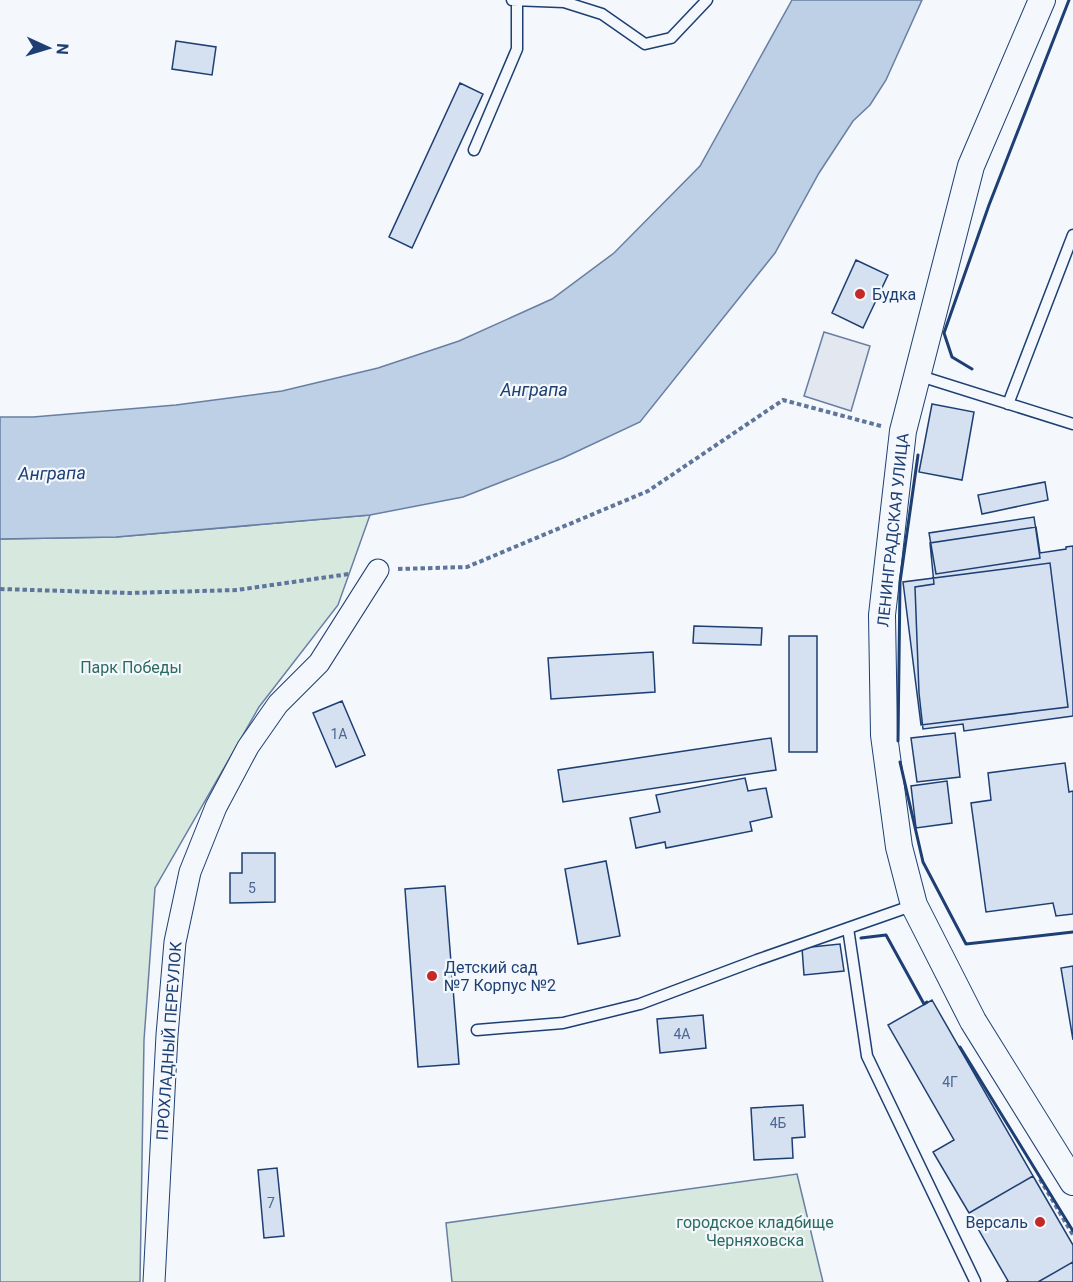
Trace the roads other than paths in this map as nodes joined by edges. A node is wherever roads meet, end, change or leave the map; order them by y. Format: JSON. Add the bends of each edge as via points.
{"nodes":[{"id":1,"x":512,"y":0,"type":"edge"},
{"id":2,"x":517,"y":0,"type":"edge"},
{"id":3,"x":707,"y":0,"type":"edge"},
{"id":4,"x":1042,"y":0,"type":"edge"},
{"id":5,"x":474,"y":150,"type":"dead end"},
{"id":6,"x":1073,"y":235,"type":"edge"},
{"id":7,"x":917,"y":375,"type":"junction"},
{"id":8,"x":1008,"y":404,"type":"junction"},
{"id":9,"x":1073,"y":424,"type":"edge"},
{"id":10,"x":378,"y":570,"type":"road end"},
{"id":11,"x":914,"y":905,"type":"junction"},
{"id":12,"x":848,"y":928,"type":"junction"},
{"id":13,"x":477,"y":1030,"type":"dead end"},
{"id":14,"x":1073,"y":1182,"type":"edge"},
{"id":15,"x":975,"y":1281,"type":"edge"},
{"id":16,"x":154,"y":1282,"type":"edge"}],
"edges":[{"from":1,"to":2,"type":"lane"},
{"from":2,"to":3,"type":"lane","via":[[564,2],[602,14],[645,44],[671,38]]},
{"from":2,"to":5,"type":"lane","via":[[517,49]]},
{"from":4,"to":7,"type":"street","name":"ЛЕНИНГРАДСКАЯ УЛИЦА","via":[[971,166]]},
{"from":6,"to":8,"type":"lane"},
{"from":7,"to":8,"type":"lane"},
{"from":7,"to":11,"type":"street","name":"ЛЕНИНГРАДСКАЯ УЛИЦА","via":[[903,431],[882,615],[884,735],[899,847]]},
{"from":8,"to":9,"type":"lane"},
{"from":10,"to":16,"type":"street","name":"ПРОХЛАДНЫЙ ПЕРЕУЛОК","via":[[319,663],[278,704],[248,747],[216,807],[190,872],[175,942]]},
{"from":11,"to":12,"type":"lane"},
{"from":11,"to":14,"type":"street","name":"ЛЕНИНГРАДСКАЯ УЛИЦА","via":[[973,1021]]},
{"from":12,"to":13,"type":"lane","via":[[640,1004],[563,1023]]},
{"from":12,"to":15,"type":"lane","via":[[867,1056]]}]}
